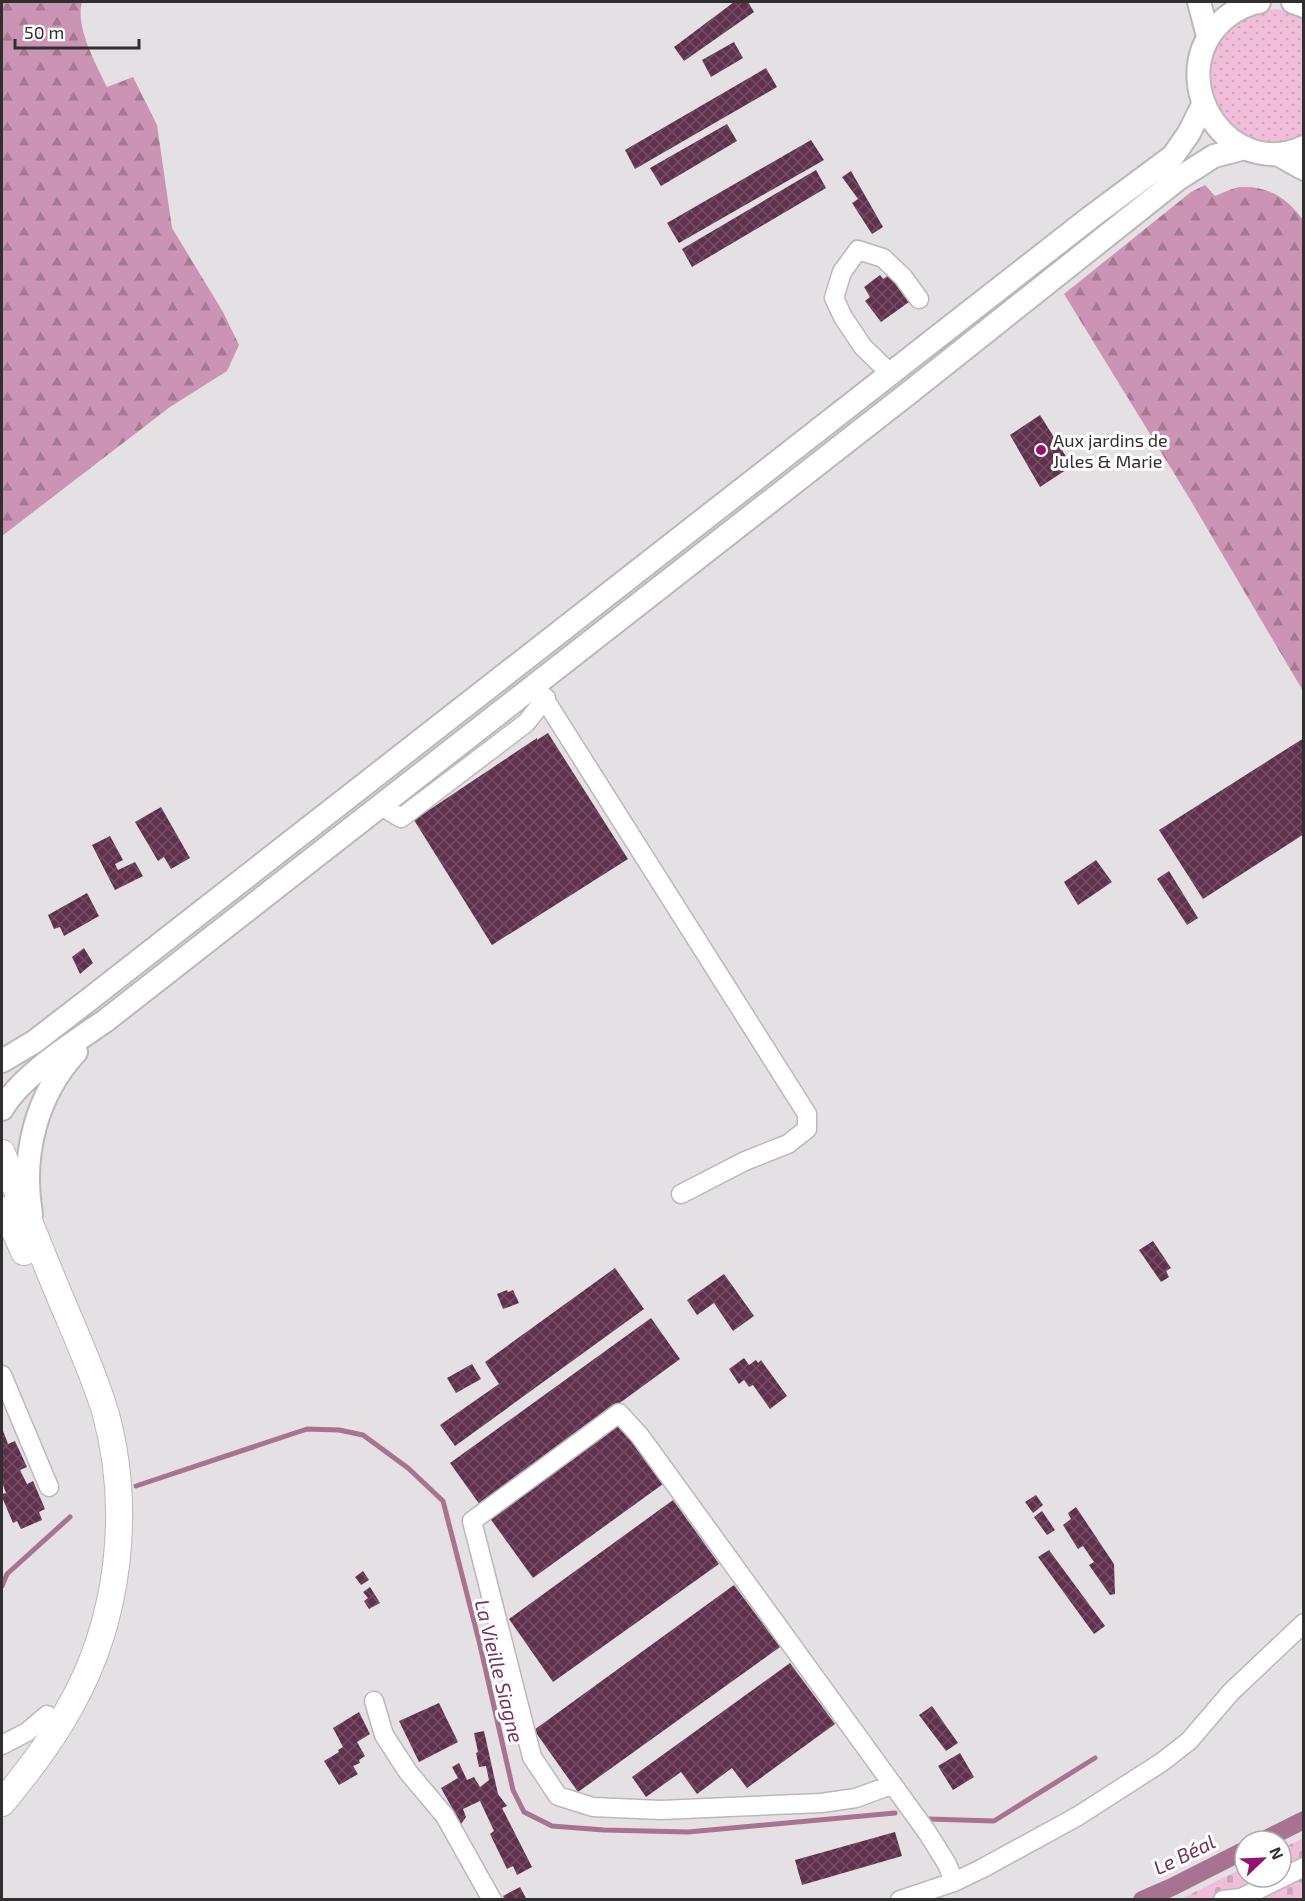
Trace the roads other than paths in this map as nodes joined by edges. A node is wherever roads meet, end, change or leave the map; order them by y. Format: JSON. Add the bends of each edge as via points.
{"nodes":[{"id":1,"x":1199,"y":2,"type":"edge"},
{"id":2,"x":1252,"y":2,"type":"edge"},
{"id":3,"x":1293,"y":2,"type":"edge"},
{"id":4,"x":1304,"y":6,"type":"edge"},
{"id":5,"x":1208,"y":36,"type":"junction"},
{"id":6,"x":1203,"y":105,"type":"junction"},
{"id":7,"x":1304,"y":147,"type":"edge"},
{"id":8,"x":1245,"y":148,"type":"junction"},
{"id":9,"x":1276,"y":154,"type":"junction"},
{"id":10,"x":1304,"y":169,"type":"edge"},
{"id":11,"x":919,"y":299,"type":"dead end"},
{"id":12,"x":891,"y":374,"type":"junction"},
{"id":13,"x":540,"y":691,"type":"junction"},
{"id":14,"x":105,"y":1021,"type":"junction"},
{"id":15,"x":2,"y":1061,"type":"edge"},
{"id":16,"x":2,"y":1109,"type":"edge"},
{"id":17,"x":2,"y":1154,"type":"edge"},
{"id":18,"x":681,"y":1194,"type":"dead end"},
{"id":19,"x":2,"y":1210,"type":"edge"},
{"id":20,"x":34,"y":1236,"type":"junction"},
{"id":21,"x":2,"y":1375,"type":"edge"},
{"id":22,"x":49,"y":1487,"type":"dead end"},
{"id":23,"x":1304,"y":1623,"type":"edge"},
{"id":24,"x":374,"y":1701,"type":"dead end"},
{"id":25,"x":46,"y":1715,"type":"junction"},
{"id":26,"x":2,"y":1745,"type":"edge"},
{"id":27,"x":2,"y":1779,"type":"edge"},
{"id":28,"x":891,"y":1785,"type":"junction"},
{"id":29,"x":2,"y":1803,"type":"edge"},
{"id":30,"x":1304,"y":1867,"type":"edge"},
{"id":31,"x":954,"y":1882,"type":"junction"},
{"id":32,"x":492,"y":1899,"type":"edge"},
{"id":33,"x":900,"y":1899,"type":"edge"},
{"id":34,"x":1229,"y":1899,"type":"edge"}],
"edges":[{"from":1,"to":5,"type":"main road"},
{"from":2,"to":5,"type":"main road","via":[[1225,17]]},
{"from":3,"to":4,"type":"main road"},
{"from":5,"to":6,"type":"main road","via":[[1199,58],[1198,82]]},
{"from":6,"to":8,"type":"main road","via":[[1220,130]]},
{"from":6,"to":12,"type":"main road","via":[[1189,133],[1161,167]]},
{"from":7,"to":9,"type":"main road"},
{"from":8,"to":9,"type":"main road"},
{"from":8,"to":13,"type":"main road","via":[[1214,156],[1178,179]]},
{"from":9,"to":10,"type":"main road"},
{"from":11,"to":12,"type":"street","via":[[884,258],[858,250],[842,272],[834,298],[843,317],[863,347]]},
{"from":12,"to":15,"type":"main road","via":[[86,1002]]},
{"from":13,"to":14,"type":"main road","via":[[381,806]]},
{"from":13,"to":18,"type":"street","via":[[807,1114],[807,1129],[788,1144]]},
{"from":14,"to":16,"type":"main road","via":[[28,1078]]},
{"from":14,"to":20,"type":"main road","via":[[60,1071],[36,1121],[28,1183]]},
{"from":17,"to":20,"type":"highway"},
{"from":19,"to":25,"type":"highway","via":[[21,1245],[77,1384],[96,1449],[102,1496],[101,1543],[89,1616],[72,1669]]},
{"from":20,"to":29,"type":"highway","via":[[105,1413],[118,1492],[118,1543],[110,1601],[80,1689],[56,1731]]},
{"from":21,"to":22,"type":"street"},
{"from":23,"to":31,"type":"street","via":[[1224,1700],[1189,1741],[1162,1762],[1078,1816]]},
{"from":24,"to":32,"type":"street","via":[[384,1735],[408,1772],[445,1816]]},
{"from":25,"to":26,"type":"street","via":[[27,1732]]},
{"from":25,"to":27,"type":"highway"},
{"from":28,"to":28,"type":"street","via":[[856,1798],[821,1803],[661,1810],[593,1807],[558,1796],[532,1757],[472,1521],[619,1413],[640,1436]]},
{"from":28,"to":31,"type":"street","via":[[927,1832]]},
{"from":30,"to":34,"type":"street","via":[[1241,1898]]},
{"from":31,"to":33,"type":"street"}]}
